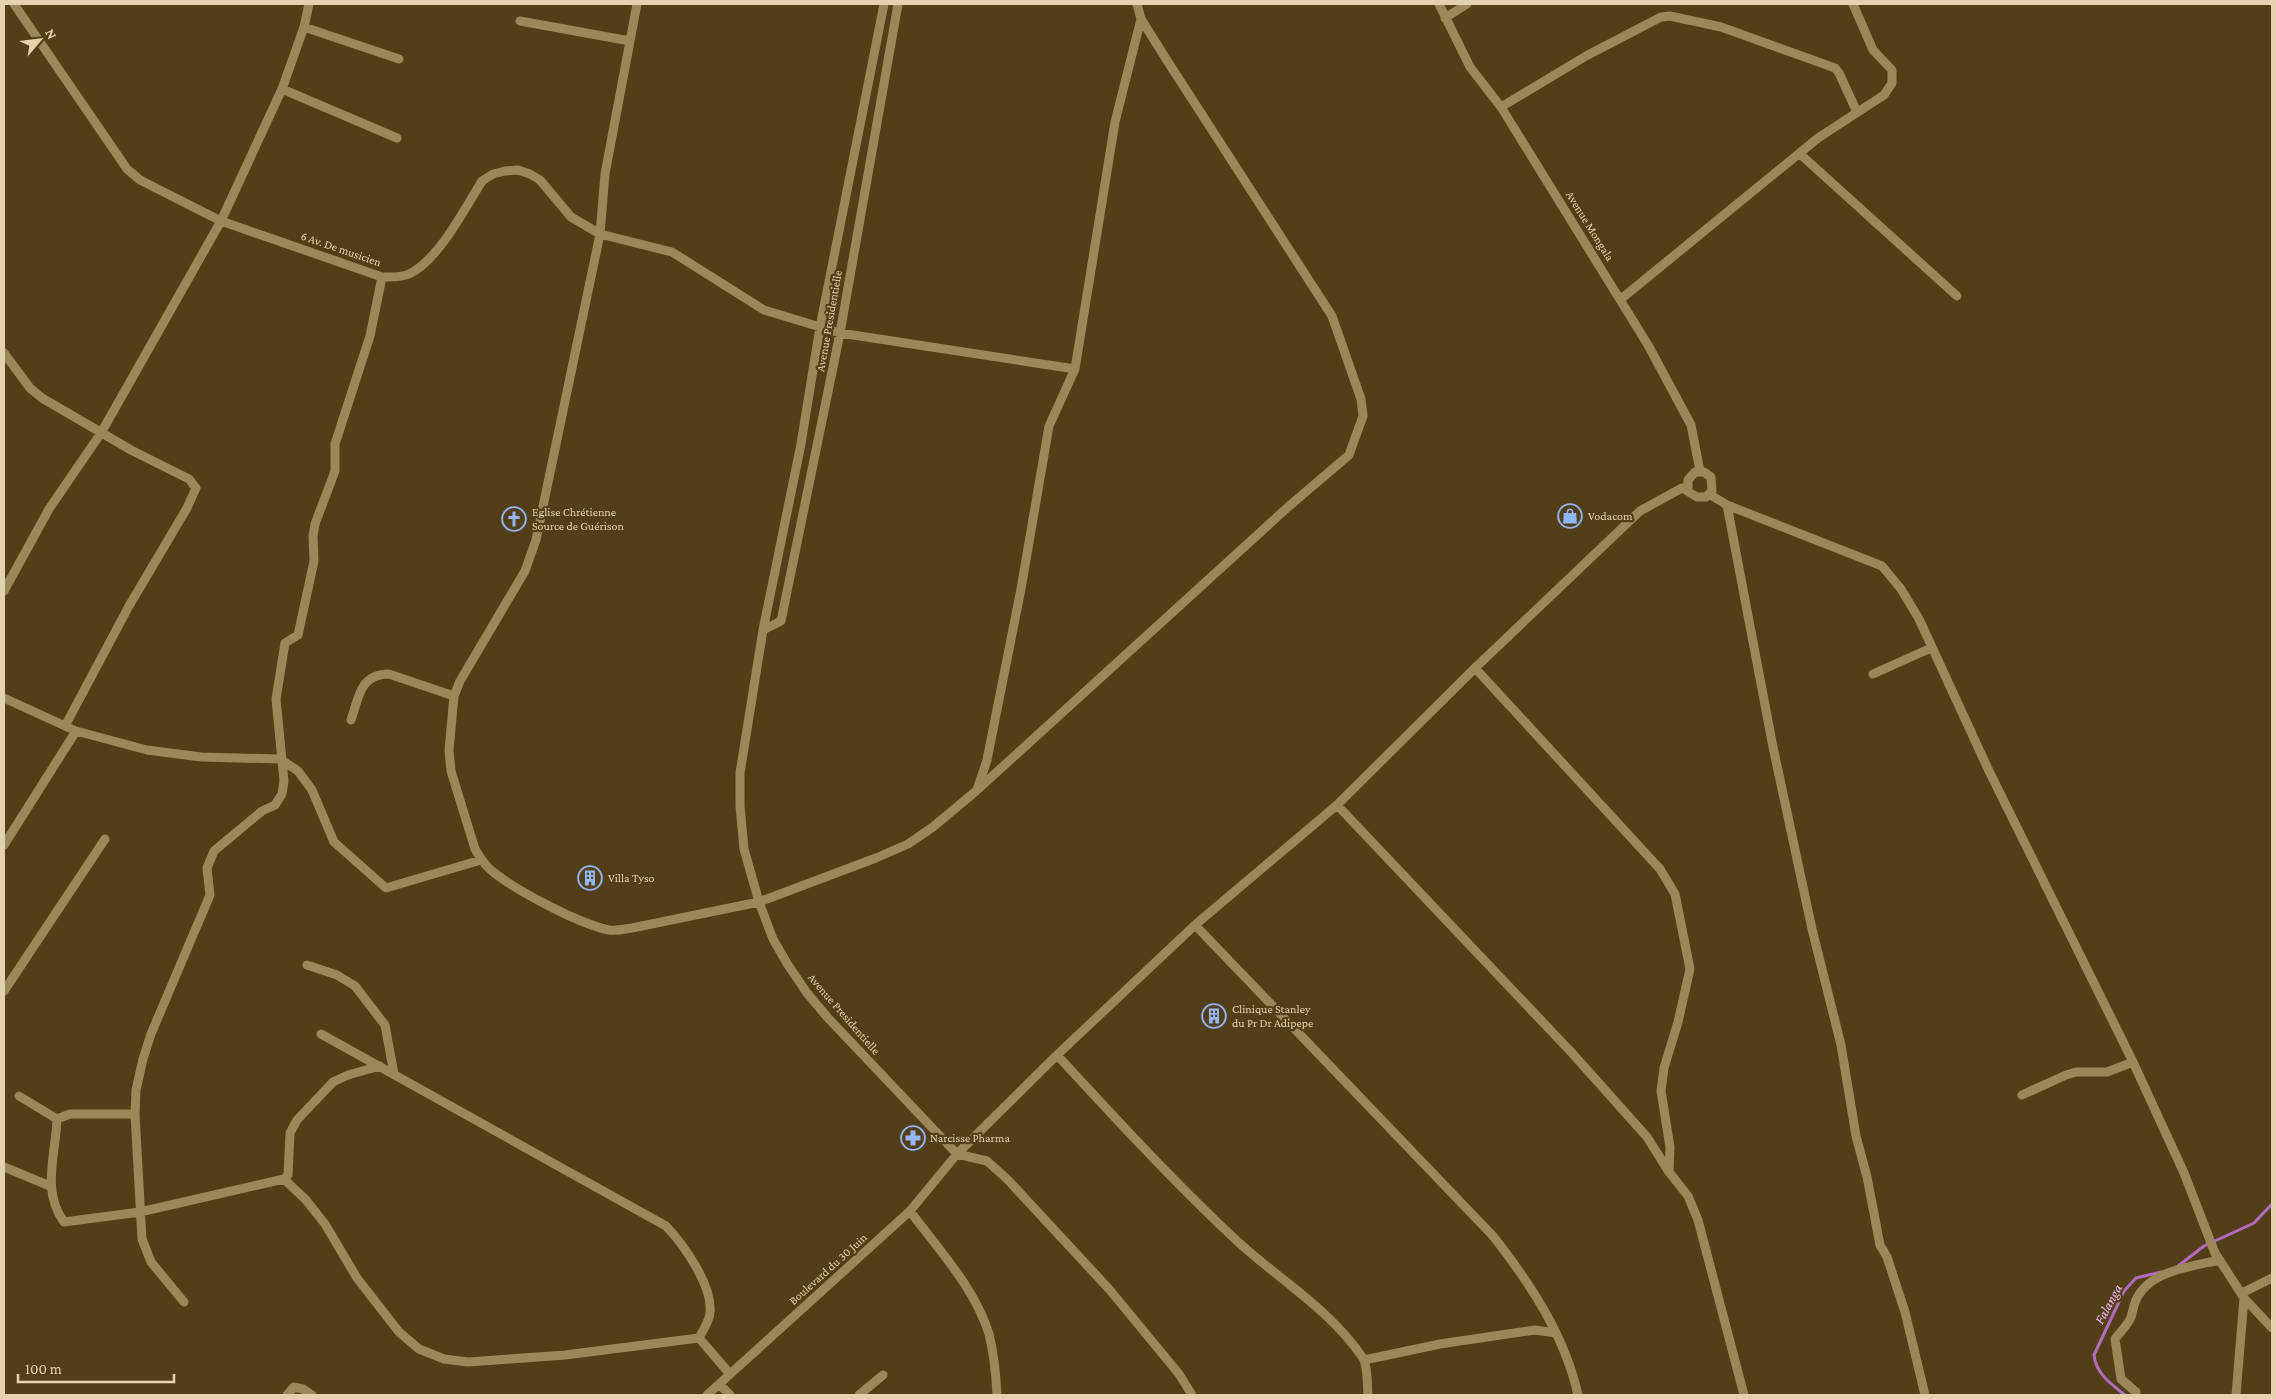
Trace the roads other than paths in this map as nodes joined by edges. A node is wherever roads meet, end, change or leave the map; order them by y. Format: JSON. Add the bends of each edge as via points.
{"nodes":[{"id":1,"x":14,"y":4,"type":"edge"},
{"id":2,"x":309,"y":4,"type":"edge"},
{"id":3,"x":636,"y":4,"type":"edge"},
{"id":4,"x":884,"y":4,"type":"edge"},
{"id":5,"x":898,"y":4,"type":"edge"},
{"id":6,"x":1137,"y":4,"type":"edge"},
{"id":7,"x":1439,"y":4,"type":"edge"},
{"id":8,"x":1467,"y":4,"type":"edge"},
{"id":9,"x":1853,"y":4,"type":"edge"},
{"id":10,"x":1444,"y":18,"type":"junction"},
{"id":11,"x":1141,"y":19,"type":"junction"},
{"id":12,"x":520,"y":21,"type":"dead end"},
{"id":13,"x":304,"y":27,"type":"junction"},
{"id":14,"x":630,"y":42,"type":"junction"},
{"id":15,"x":399,"y":59,"type":"dead end"},
{"id":16,"x":282,"y":90,"type":"junction"},
{"id":17,"x":1501,"y":107,"type":"junction"},
{"id":18,"x":1858,"y":112,"type":"junction"},
{"id":19,"x":397,"y":138,"type":"dead end"},
{"id":20,"x":1800,"y":154,"type":"junction"},
{"id":21,"x":221,"y":221,"type":"junction"},
{"id":22,"x":600,"y":234,"type":"junction"},
{"id":23,"x":382,"y":277,"type":"junction"},
{"id":24,"x":1957,"y":296,"type":"dead end"},
{"id":25,"x":1620,"y":298,"type":"junction"},
{"id":26,"x":820,"y":328,"type":"junction"},
{"id":27,"x":840,"y":333,"type":"junction"},
{"id":28,"x":4,"y":353,"type":"edge"},
{"id":29,"x":1075,"y":369,"type":"junction"},
{"id":30,"x":101,"y":433,"type":"junction"},
{"id":31,"x":801,"y":444,"type":"junction"},
{"id":32,"x":817,"y":450,"type":"junction"},
{"id":33,"x":1700,"y":472,"type":"junction"},
{"id":34,"x":1682,"y":488,"type":"junction"},
{"id":35,"x":1710,"y":494,"type":"junction"},
{"id":36,"x":1727,"y":505,"type":"junction"},
{"id":37,"x":4,"y":590,"type":"edge"},
{"id":38,"x":763,"y":630,"type":"junction"},
{"id":39,"x":1931,"y":648,"type":"junction"},
{"id":40,"x":1475,"y":668,"type":"junction"},
{"id":41,"x":1873,"y":674,"type":"dead end"},
{"id":42,"x":454,"y":696,"type":"junction"},
{"id":43,"x":4,"y":698,"type":"edge"},
{"id":44,"x":351,"y":720,"type":"dead end"},
{"id":45,"x":65,"y":726,"type":"junction"},
{"id":46,"x":76,"y":731,"type":"junction"},
{"id":47,"x":280,"y":759,"type":"junction"},
{"id":48,"x":976,"y":791,"type":"junction"},
{"id":49,"x":1337,"y":804,"type":"junction"},
{"id":50,"x":105,"y":839,"type":"dead end"},
{"id":51,"x":4,"y":845,"type":"edge"},
{"id":52,"x":481,"y":860,"type":"junction"},
{"id":53,"x":760,"y":902,"type":"junction"},
{"id":54,"x":1196,"y":925,"type":"junction"},
{"id":55,"x":307,"y":965,"type":"dead end"},
{"id":56,"x":4,"y":991,"type":"edge"},
{"id":57,"x":321,"y":1034,"type":"dead end"},
{"id":58,"x":1057,"y":1055,"type":"junction"},
{"id":59,"x":2133,"y":1062,"type":"junction"},
{"id":60,"x":380,"y":1066,"type":"junction"},
{"id":61,"x":394,"y":1074,"type":"junction"},
{"id":62,"x":2022,"y":1095,"type":"dead end"},
{"id":63,"x":19,"y":1096,"type":"dead end"},
{"id":64,"x":136,"y":1114,"type":"junction"},
{"id":65,"x":57,"y":1119,"type":"junction"},
{"id":66,"x":957,"y":1154,"type":"junction"},
{"id":67,"x":4,"y":1167,"type":"edge"},
{"id":68,"x":1669,"y":1172,"type":"junction"},
{"id":69,"x":284,"y":1179,"type":"junction"},
{"id":70,"x":50,"y":1186,"type":"junction"},
{"id":71,"x":910,"y":1211,"type":"junction"},
{"id":72,"x":140,"y":1212,"type":"junction"},
{"id":73,"x":2218,"y":1257,"type":"junction"},
{"id":74,"x":2272,"y":1278,"type":"edge"},
{"id":75,"x":2243,"y":1295,"type":"junction"},
{"id":76,"x":184,"y":1302,"type":"dead end"},
{"id":77,"x":2272,"y":1328,"type":"edge"},
{"id":78,"x":1556,"y":1333,"type":"junction"},
{"id":79,"x":699,"y":1338,"type":"junction"},
{"id":80,"x":1364,"y":1360,"type":"junction"},
{"id":81,"x":730,"y":1374,"type":"junction"},
{"id":82,"x":883,"y":1375,"type":"dead end"},
{"id":83,"x":719,"y":1384,"type":"junction"},
{"id":84,"x":2136,"y":1392,"type":"dead end"},
{"id":85,"x":286,"y":1395,"type":"edge"},
{"id":86,"x":312,"y":1395,"type":"edge"},
{"id":87,"x":707,"y":1395,"type":"edge"},
{"id":88,"x":730,"y":1395,"type":"edge"},
{"id":89,"x":859,"y":1395,"type":"edge"},
{"id":90,"x":997,"y":1395,"type":"edge"},
{"id":91,"x":1192,"y":1395,"type":"edge"},
{"id":92,"x":1368,"y":1395,"type":"edge"},
{"id":93,"x":1578,"y":1395,"type":"edge"},
{"id":94,"x":1744,"y":1395,"type":"edge"},
{"id":95,"x":1925,"y":1395,"type":"edge"},
{"id":96,"x":2236,"y":1395,"type":"edge"}],
"edges":[{"from":1,"to":21,"type":"street","name":"6 Av. De musicien","via":[[127,169],[140,180]]},
{"from":2,"to":13,"type":"street"},
{"from":3,"to":14,"type":"street"},
{"from":4,"to":26,"type":"street","name":"Avenue Presidentielle"},
{"from":5,"to":27,"type":"street","name":"Avenue Presidentielle"},
{"from":6,"to":11,"type":"street"},
{"from":7,"to":10,"type":"street","name":"Avenue Mongala"},
{"from":8,"to":10,"type":"street"},
{"from":9,"to":18,"type":"street","via":[[1873,50],[1892,70],[1892,83],[1884,95]]},
{"from":10,"to":17,"type":"street","name":"Avenue Mongala","via":[[1470,66]]},
{"from":11,"to":29,"type":"street","via":[[1115,122]]},
{"from":11,"to":48,"type":"street","via":[[1332,316],[1361,399],[1363,416],[1349,455],[1288,506]]},
{"from":12,"to":14,"type":"street"},
{"from":13,"to":15,"type":"street"},
{"from":13,"to":16,"type":"street"},
{"from":14,"to":22,"type":"street","via":[[605,174]]},
{"from":16,"to":19,"type":"street"},
{"from":16,"to":21,"type":"street"},
{"from":17,"to":18,"type":"street","via":[[1586,56],[1661,17],[1670,16],[1721,27],[1835,68]]},
{"from":17,"to":25,"type":"street","name":"Avenue Mongala"},
{"from":18,"to":20,"type":"street"},
{"from":20,"to":24,"type":"street"},
{"from":20,"to":25,"type":"street"},
{"from":21,"to":23,"type":"street","name":"6 Av. De musicien"},
{"from":21,"to":30,"type":"street"},
{"from":22,"to":23,"type":"street","name":"6 Av. De musicien","via":[[571,217],[535,177],[518,170],[505,171],[482,181],[452,228],[422,265],[399,277]]},
{"from":22,"to":26,"type":"street","name":"6 Av. De musicien","via":[[672,252],[764,310]]},
{"from":22,"to":42,"type":"street","via":[[536,540],[525,571]]},
{"from":23,"to":47,"type":"street","via":[[370,336],[335,444],[336,471],[315,524],[314,561],[298,635],[285,643],[276,699]]},
{"from":25,"to":33,"type":"street","name":"Avenue Mongala","via":[[1687,418]]},
{"from":26,"to":27,"type":"street","name":"6 Av. De musicien"},
{"from":26,"to":31,"type":"street","name":"Avenue Presidentielle"},
{"from":27,"to":29,"type":"street","name":"6 Av. De musicien"},
{"from":27,"to":32,"type":"street","name":"Avenue Presidentielle"},
{"from":28,"to":30,"type":"street","via":[[30,388],[42,398]]},
{"from":29,"to":48,"type":"street","via":[[1049,426],[987,760]]},
{"from":30,"to":37,"type":"street","via":[[49,509]]},
{"from":30,"to":45,"type":"street","via":[[189,479],[195,484],[196,491],[129,606]]},
{"from":31,"to":32,"type":"street"},
{"from":31,"to":38,"type":"street","name":"Avenue Presidentielle"},
{"from":32,"to":38,"type":"street","name":"Avenue Presidentielle","via":[[781,621]]},
{"from":33,"to":34,"type":"street","name":"Boulevard du 30 Juin","via":[[1689,477],[1688,488]]},
{"from":33,"to":35,"type":"street","via":[[1711,478]]},
{"from":34,"to":35,"type":"street","via":[[1697,497]]},
{"from":34,"to":40,"type":"street","name":"Boulevard du 30 Juin","via":[[1640,511]]},
{"from":35,"to":36,"type":"street"},
{"from":36,"to":39,"type":"street","via":[[1882,566],[1919,619]]},
{"from":36,"to":95,"type":"street","via":[[1773,747],[1841,1046],[1856,1136],[1880,1245],[1905,1312]]},
{"from":38,"to":53,"type":"street","name":"Avenue Presidentielle","via":[[740,781],[744,849]]},
{"from":39,"to":41,"type":"street"},
{"from":39,"to":59,"type":"street"},
{"from":40,"to":49,"type":"street","name":"Boulevard du 30 Juin"},
{"from":40,"to":68,"type":"street","via":[[1660,869],[1675,894],[1690,969],[1661,1091],[1670,1147]]},
{"from":42,"to":44,"type":"street","via":[[390,674],[380,674],[364,684]]},
{"from":42,"to":52,"type":"street","via":[[449,750],[451,771]]},
{"from":43,"to":45,"type":"street"},
{"from":45,"to":46,"type":"street"},
{"from":46,"to":47,"type":"street","via":[[147,750],[201,757]]},
{"from":46,"to":51,"type":"street"},
{"from":47,"to":52,"type":"street","via":[[298,772],[312,790],[334,842],[386,888]]},
{"from":47,"to":64,"type":"street","via":[[284,781],[282,794],[275,805],[262,811],[214,851],[210,859],[207,868],[210,895],[142,1059],[136,1090]]},
{"from":48,"to":53,"type":"street","via":[[908,844]]},
{"from":49,"to":54,"type":"street","name":"Boulevard du 30 Juin"},
{"from":49,"to":68,"type":"street","via":[[1572,1053],[1647,1137]]},
{"from":50,"to":56,"type":"street"},
{"from":52,"to":53,"type":"street","via":[[491,871],[544,903],[595,926],[612,930]]},
{"from":53,"to":66,"type":"street","name":"Avenue Presidentielle","via":[[773,940],[807,993]]},
{"from":54,"to":58,"type":"street","name":"Boulevard du 30 Juin"},
{"from":54,"to":78,"type":"street","via":[[1494,1236],[1518,1268]]},
{"from":55,"to":61,"type":"street","via":[[337,975],[355,986],[385,1025]]},
{"from":57,"to":60,"type":"street"},
{"from":58,"to":66,"type":"street","name":"Boulevard du 30 Juin"},
{"from":58,"to":80,"type":"street","via":[[1150,1156],[1238,1241],[1308,1298]]},
{"from":59,"to":62,"type":"street","via":[[2106,1072],[2076,1072]]},
{"from":59,"to":73,"type":"street"},
{"from":60,"to":61,"type":"street"},
{"from":60,"to":69,"type":"street","via":[[333,1082],[296,1120],[290,1133],[288,1175]]},
{"from":61,"to":79,"type":"street","via":[[666,1226],[677,1238],[708,1290],[710,1315]]},
{"from":63,"to":65,"type":"street"},
{"from":64,"to":65,"type":"street","via":[[70,1114]]},
{"from":64,"to":72,"type":"street"},
{"from":65,"to":70,"type":"street","via":[[57,1144]]},
{"from":66,"to":71,"type":"street","name":"Boulevard du 30 Juin"},
{"from":66,"to":91,"type":"street","via":[[987,1161],[1008,1180],[1109,1289],[1180,1374]]},
{"from":67,"to":70,"type":"street"},
{"from":68,"to":94,"type":"street","via":[[1688,1196],[1698,1220]]},
{"from":69,"to":72,"type":"street"},
{"from":69,"to":79,"type":"street","via":[[325,1224],[357,1278],[399,1332],[419,1349],[444,1359],[468,1362],[565,1355]]},
{"from":70,"to":72,"type":"street","via":[[55,1210],[64,1222]]},
{"from":71,"to":81,"type":"street","name":"Boulevard du 30 Juin"},
{"from":71,"to":90,"type":"street","via":[[964,1282],[978,1308],[995,1361]]},
{"from":72,"to":76,"type":"street","via":[[142,1240],[151,1262]]},
{"from":73,"to":75,"type":"street"},
{"from":73,"to":84,"type":"street","via":[[2163,1276],[2137,1297],[2130,1319],[2115,1339],[2121,1379]]},
{"from":74,"to":75,"type":"street"},
{"from":75,"to":77,"type":"street"},
{"from":75,"to":96,"type":"street"},
{"from":78,"to":80,"type":"street","via":[[1535,1330],[1449,1342]]},
{"from":78,"to":93,"type":"street"},
{"from":79,"to":81,"type":"street"},
{"from":80,"to":92,"type":"street"},
{"from":81,"to":83,"type":"street","name":"Boulevard du 30 Juin"},
{"from":82,"to":89,"type":"street"},
{"from":83,"to":87,"type":"street","name":"Boulevard du 30 Juin"},
{"from":83,"to":88,"type":"street"},
{"from":85,"to":86,"type":"street","via":[[294,1387]]}]}
